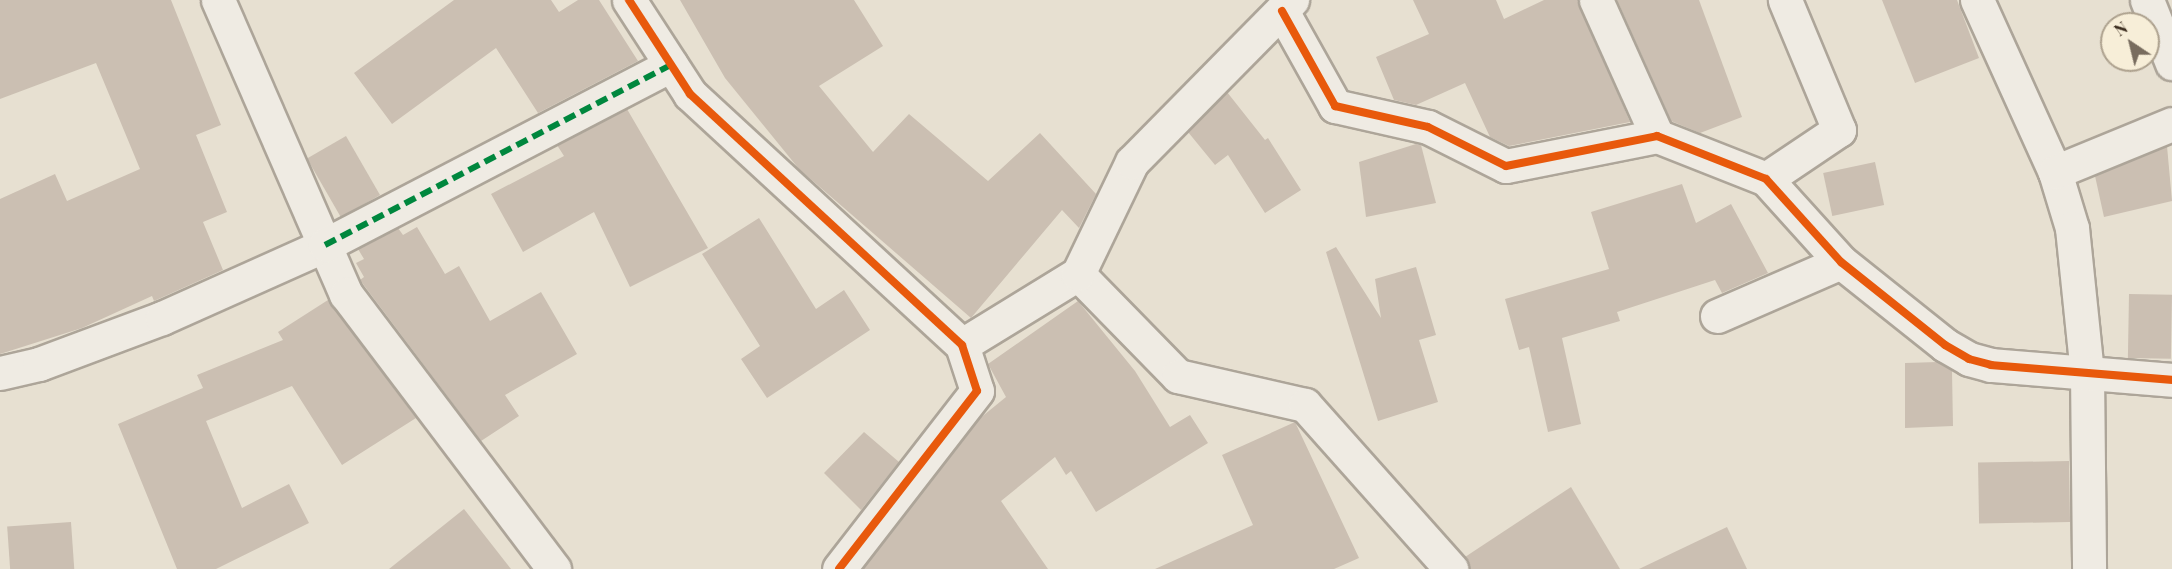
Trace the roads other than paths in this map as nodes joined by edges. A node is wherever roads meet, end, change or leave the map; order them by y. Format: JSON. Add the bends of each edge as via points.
{"nodes":[{"id":1,"x":218,"y":0,"type":"edge"},
{"id":2,"x":628,"y":0,"type":"edge"},
{"id":3,"x":1596,"y":0,"type":"edge"},
{"id":4,"x":1785,"y":0,"type":"edge"},
{"id":5,"x":1977,"y":0,"type":"edge"},
{"id":6,"x":2147,"y":0,"type":"edge"},
{"id":7,"x":1287,"y":5,"type":"edge"},
{"id":8,"x":2172,"y":63,"type":"edge"},
{"id":9,"x":671,"y":65,"type":"junction"},
{"id":10,"x":2172,"y":124,"type":"edge"},
{"id":11,"x":1657,"y":136,"type":"junction"},
{"id":12,"x":2055,"y":172,"type":"junction"},
{"id":13,"x":1766,"y":179,"type":"junction"},
{"id":14,"x":325,"y":245,"type":"junction"},
{"id":15,"x":1841,"y":262,"type":"junction"},
{"id":16,"x":1078,"y":274,"type":"junction"},
{"id":17,"x":1717,"y":316,"type":"dead end"},
{"id":18,"x":962,"y":345,"type":"junction"},
{"id":19,"x":2087,"y":372,"type":"junction"},
{"id":20,"x":0,"y":373,"type":"edge"},
{"id":21,"x":2172,"y":380,"type":"edge"},
{"id":22,"x":555,"y":569,"type":"edge"},
{"id":23,"x":839,"y":569,"type":"edge"},
{"id":24,"x":1451,"y":569,"type":"edge"},
{"id":25,"x":2089,"y":569,"type":"edge"}],
"edges":[{"from":1,"to":14,"type":"street"},
{"from":2,"to":9,"type":"street"},
{"from":3,"to":11,"type":"street"},
{"from":4,"to":13,"type":"street","via":[[1839,130]]},
{"from":5,"to":12,"type":"street"},
{"from":6,"to":8,"type":"street"},
{"from":7,"to":11,"type":"street","via":[[1335,106],[1428,127],[1506,166]]},
{"from":7,"to":16,"type":"street","via":[[1132,162]]},
{"from":9,"to":14,"type":"street"},
{"from":9,"to":18,"type":"street","via":[[690,94]]},
{"from":10,"to":12,"type":"street"},
{"from":11,"to":13,"type":"street"},
{"from":12,"to":19,"type":"street","via":[[2072,228]]},
{"from":13,"to":15,"type":"street"},
{"from":14,"to":20,"type":"street","via":[[162,318],[39,364]]},
{"from":14,"to":22,"type":"street","via":[[346,294]]},
{"from":15,"to":17,"type":"street"},
{"from":15,"to":19,"type":"street","via":[[1945,345],[1970,359],[1991,365]]},
{"from":16,"to":18,"type":"street"},
{"from":16,"to":24,"type":"street","via":[[1178,376],[1305,405]]},
{"from":18,"to":23,"type":"street","via":[[977,391]]},
{"from":19,"to":21,"type":"street"},
{"from":19,"to":25,"type":"street"}]}
